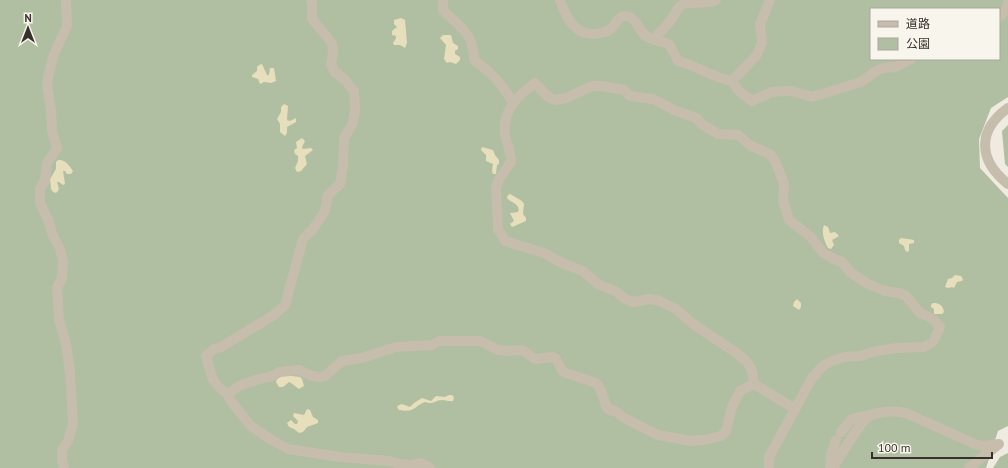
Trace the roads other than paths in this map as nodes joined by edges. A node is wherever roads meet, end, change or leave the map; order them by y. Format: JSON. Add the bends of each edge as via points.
{"nodes":[{"id":1,"x":66,"y":0,"type":"edge"},
{"id":2,"x":311,"y":0,"type":"edge"},
{"id":3,"x":443,"y":0,"type":"edge"},
{"id":4,"x":560,"y":0,"type":"edge"},
{"id":5,"x":716,"y":0,"type":"edge"},
{"id":6,"x":770,"y":0,"type":"edge"},
{"id":7,"x":1008,"y":3,"type":"edge"},
{"id":8,"x":1000,"y":16,"type":"edge"},
{"id":9,"x":653,"y":38,"type":"junction"},
{"id":10,"x":909,"y":60,"type":"edge"},
{"id":11,"x":732,"y":81,"type":"junction"},
{"id":12,"x":513,"y":103,"type":"junction"},
{"id":13,"x":1008,"y":108,"type":"edge"},
{"id":14,"x":1008,"y":184,"type":"edge"},
{"id":15,"x":754,"y":384,"type":"junction"},
{"id":16,"x":228,"y":394,"type":"junction"},
{"id":17,"x":795,"y":409,"type":"junction"},
{"id":18,"x":872,"y":415,"type":"junction"},
{"id":19,"x":1003,"y":443,"type":"edge"},
{"id":20,"x":64,"y":468,"type":"edge"},
{"id":21,"x":430,"y":468,"type":"edge"},
{"id":22,"x":769,"y":468,"type":"edge"},
{"id":23,"x":830,"y":468,"type":"edge"},
{"id":24,"x":834,"y":468,"type":"edge"},
{"id":25,"x":969,"y":468,"type":"edge"}],
"edges":[{"from":1,"to":20,"type":"street","via":[[67,26],[54,54],[47,86],[52,131],[57,148],[47,163],[40,189],[40,203],[63,261],[62,278],[57,288],[59,314],[67,352],[73,423],[68,441],[62,450]]},
{"from":2,"to":16,"type":"street","via":[[312,19],[332,43],[331,65],[354,91],[353,123],[344,138],[340,184],[328,195],[326,211],[303,239],[286,305],[206,356],[214,383]]},
{"from":3,"to":12,"type":"street","via":[[443,10],[467,33],[474,48],[474,60],[504,87]]},
{"from":4,"to":9,"type":"street","via":[[567,17],[580,32],[589,34],[608,31],[620,17],[626,16],[634,20],[645,36]]},
{"from":5,"to":9,"type":"street","via":[[680,6],[668,24]]},
{"from":6,"to":11,"type":"street","via":[[760,24],[762,44],[756,56]]},
{"from":7,"to":8,"type":"street"},
{"from":9,"to":11,"type":"street","via":[[669,44],[678,61]]},
{"from":10,"to":11,"type":"street","via":[[895,67],[876,71],[861,82],[812,97],[784,91],[772,92],[752,101],[739,91]]},
{"from":12,"to":15,"type":"street","via":[[509,110],[505,133],[511,162],[496,187],[498,229],[505,241],[544,253],[582,271],[598,284],[632,302],[650,298],[676,309],[747,362],[752,371]]},
{"from":12,"to":17,"type":"street","via":[[535,83],[546,95],[556,100],[592,86],[601,86],[624,90],[630,96],[653,99],[696,118],[718,134],[738,135],[751,146],[770,154],[784,184],[783,200],[789,220],[811,237],[823,253],[842,262],[851,273],[868,284],[906,296],[920,313],[933,319],[940,327],[933,342],[924,347],[844,357],[823,366],[812,378]]},
{"from":13,"to":14,"type":"street","via":[[992,122],[986,136],[986,151],[991,167]]},
{"from":15,"to":16,"type":"street","via":[[740,391],[732,407],[726,431],[721,436],[691,441],[658,435],[608,409],[596,383],[563,372],[553,357],[535,359],[522,350],[498,350],[480,341],[439,341],[432,345],[396,347],[362,358],[342,361],[325,376],[312,376],[300,370],[280,372],[239,386]]},
{"from":15,"to":17,"type":"street"},
{"from":16,"to":21,"type":"street","via":[[251,426],[288,449],[399,464],[421,463]]},
{"from":17,"to":22,"type":"street","via":[[769,457]]},
{"from":18,"to":19,"type":"street","via":[[895,411],[906,413],[975,444],[983,446]]},
{"from":18,"to":23,"type":"street","via":[[852,419],[839,436],[831,455]]},
{"from":18,"to":24,"type":"street","via":[[863,421]]},
{"from":19,"to":25,"type":"street"}]}
